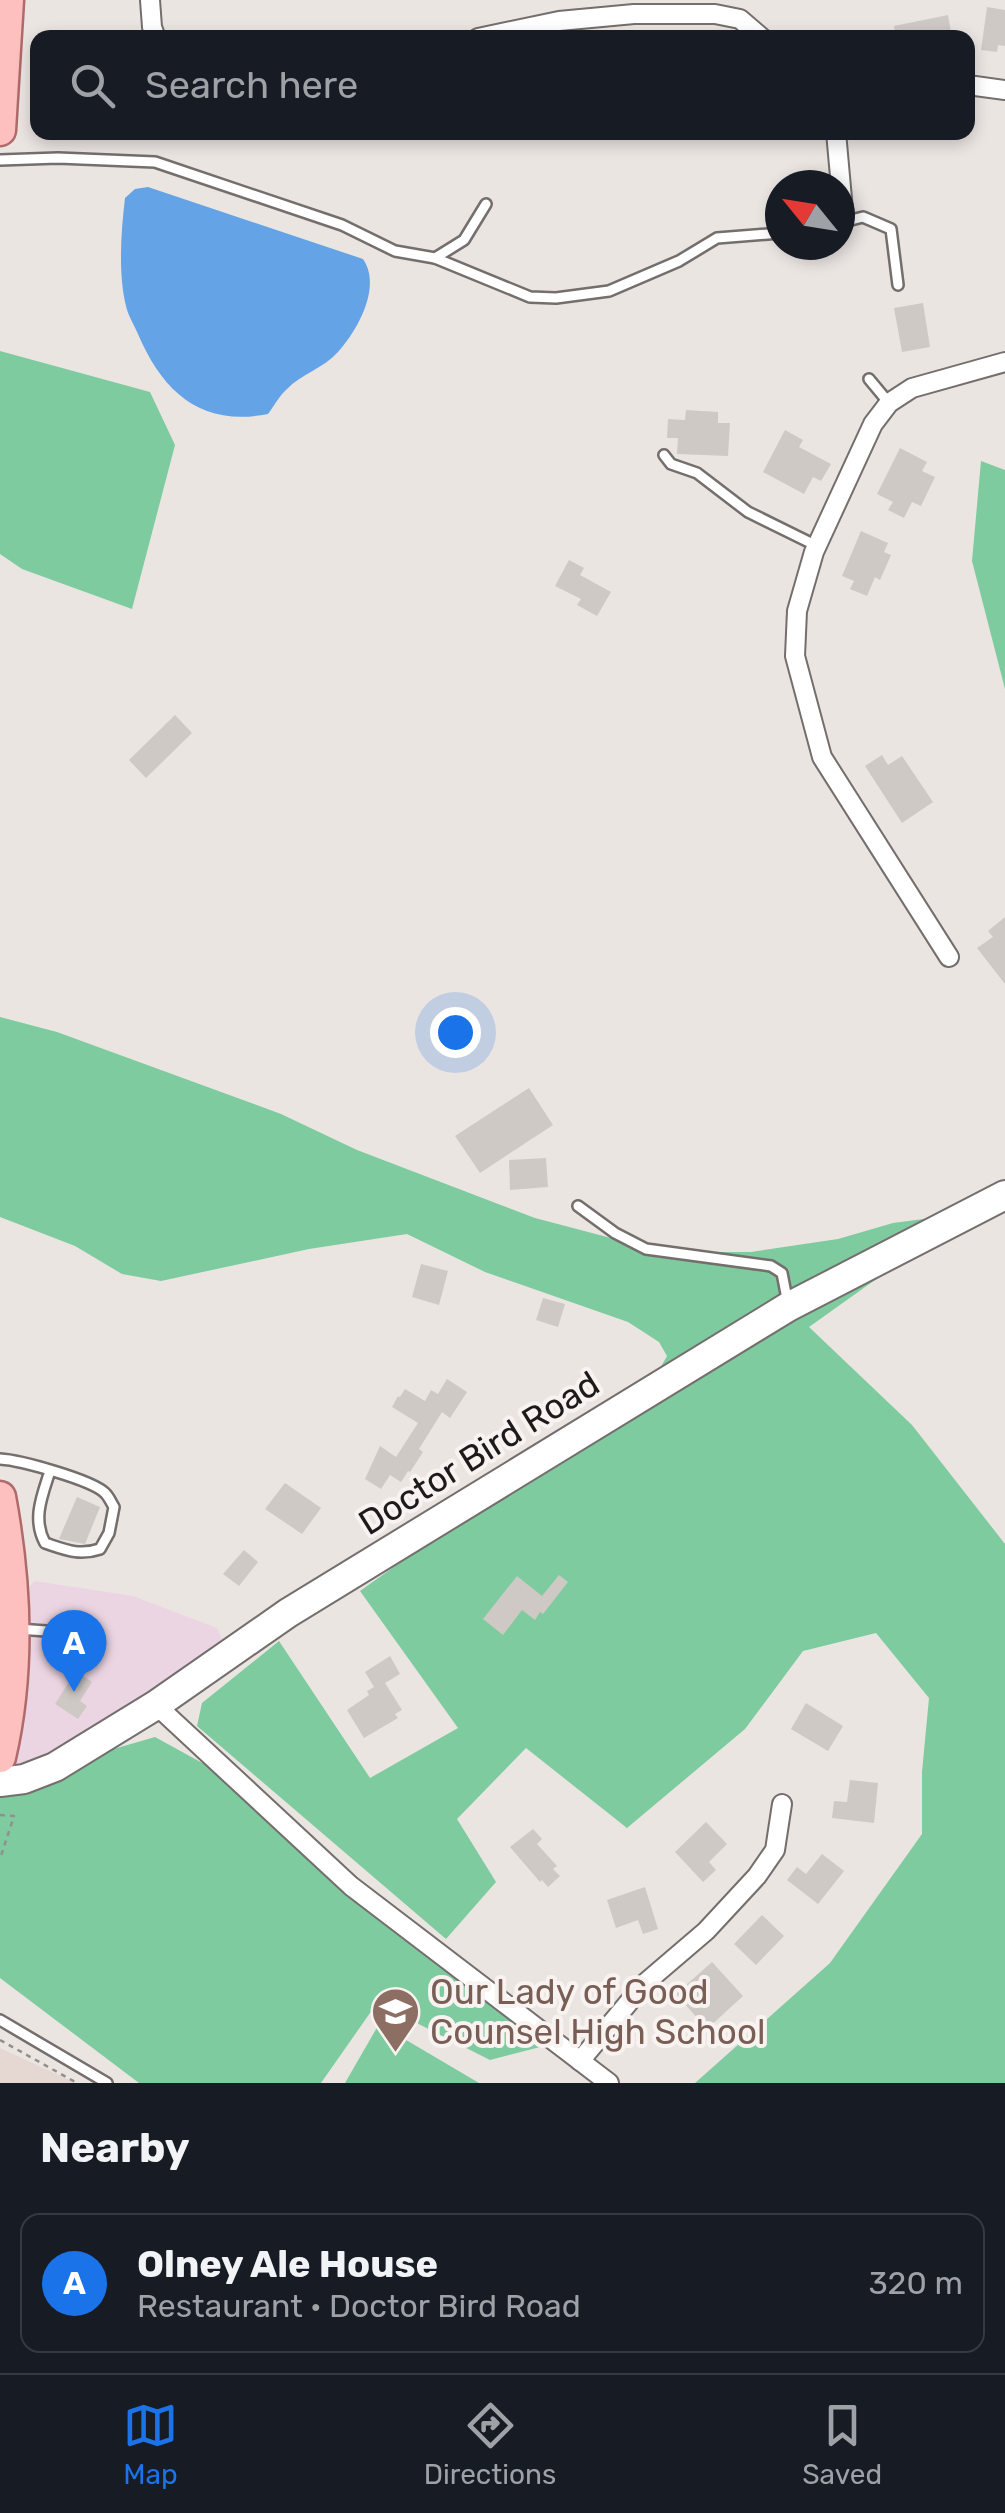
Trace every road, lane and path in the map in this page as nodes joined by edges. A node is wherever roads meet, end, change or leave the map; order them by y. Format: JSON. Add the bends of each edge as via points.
{"nodes":[{"id":1,"x":8,"y":0,"type":"edge"},
{"id":2,"x":150,"y":0,"type":"edge"},
{"id":3,"x":153,"y":30,"type":"edge"},
{"id":4,"x":516,"y":30,"type":"edge"},
{"id":5,"x":752,"y":30,"type":"edge"},
{"id":6,"x":975,"y":86,"type":"edge"},
{"id":7,"x":1005,"y":90,"type":"edge"},
{"id":8,"x":0,"y":130,"type":"edge"},
{"id":9,"x":837,"y":140,"type":"edge"},
{"id":10,"x":0,"y":160,"type":"edge"},
{"id":11,"x":839,"y":170,"type":"edge"},
{"id":12,"x":486,"y":204,"type":"dead end"},
{"id":13,"x":855,"y":219,"type":"edge"},
{"id":14,"x":765,"y":233,"type":"edge"},
{"id":15,"x":435,"y":258,"type":"junction"},
{"id":16,"x":898,"y":285,"type":"dead end"},
{"id":17,"x":1005,"y":362,"type":"edge"},
{"id":18,"x":869,"y":379,"type":"dead end"},
{"id":19,"x":889,"y":403,"type":"junction"},
{"id":20,"x":664,"y":455,"type":"dead end"},
{"id":21,"x":817,"y":546,"type":"junction"},
{"id":22,"x":949,"y":957,"type":"dead end"},
{"id":23,"x":1005,"y":1195,"type":"edge"},
{"id":24,"x":578,"y":1206,"type":"dead end"},
{"id":25,"x":788,"y":1307,"type":"junction"},
{"id":26,"x":0,"y":1458,"type":"edge"},
{"id":27,"x":50,"y":1471,"type":"junction"},
{"id":28,"x":0,"y":1498,"type":"edge"},
{"id":29,"x":7,"y":1628,"type":"edge"},
{"id":30,"x":60,"y":1632,"type":"dead end"},
{"id":31,"x":156,"y":1704,"type":"junction"},
{"id":32,"x":0,"y":1756,"type":"edge"},
{"id":33,"x":0,"y":1782,"type":"edge"},
{"id":34,"x":782,"y":1804,"type":"dead end"},
{"id":35,"x":0,"y":1815,"type":"edge"},
{"id":36,"x":0,"y":1859,"type":"edge"},
{"id":37,"x":0,"y":2020,"type":"edge"},
{"id":38,"x":0,"y":2040,"type":"edge"},
{"id":39,"x":580,"y":2061,"type":"junction"},
{"id":40,"x":77,"y":2083,"type":"edge"},
{"id":41,"x":107,"y":2083,"type":"edge"},
{"id":42,"x":609,"y":2083,"type":"edge"}],
"edges":[{"from":1,"to":8,"type":"main road"},
{"from":2,"to":3,"type":"street"},
{"from":4,"to":5,"type":"street","via":[[634,14],[715,14]]},
{"from":6,"to":7,"type":"street"},
{"from":9,"to":11,"type":"street"},
{"from":10,"to":15,"type":"lane","via":[[155,162],[342,225],[395,251]]},
{"from":12,"to":15,"type":"lane","via":[[464,240]]},
{"from":13,"to":16,"type":"lane","via":[[891,229]]},
{"from":14,"to":15,"type":"lane","via":[[717,238],[610,291],[556,298],[530,297]]},
{"from":17,"to":19,"type":"street","via":[[912,388]]},
{"from":18,"to":19,"type":"lane"},
{"from":19,"to":21,"type":"street","via":[[872,424]]},
{"from":20,"to":21,"type":"lane","via":[[748,512]]},
{"from":21,"to":22,"type":"street","via":[[796,610],[795,656],[822,756]]},
{"from":23,"to":25,"type":"main road","name":"Doctor Bird Road"},
{"from":24,"to":25,"type":"lane","via":[[646,1249],[771,1266],[782,1273]]},
{"from":25,"to":31,"type":"main road","name":"Doctor Bird Road","via":[[288,1614]]},
{"from":26,"to":27,"type":"lane"},
{"from":27,"to":27,"type":"lane","via":[[104,1492],[114,1507],[100,1549],[72,1553],[45,1543],[39,1506]]},
{"from":28,"to":29,"type":"main road","via":[[10,1551]]},
{"from":29,"to":30,"type":"lane"},
{"from":29,"to":32,"type":"main road","via":[[10,1694]]},
{"from":31,"to":33,"type":"main road","name":"Doctor Bird Road","via":[[55,1767]]},
{"from":31,"to":39,"type":"street","via":[[351,1886]]},
{"from":34,"to":39,"type":"street","via":[[774,1850],[757,1876],[644,1984]]},
{"from":35,"to":36,"type":"path","via":[[14,1816]]},
{"from":37,"to":41,"type":"lane"},
{"from":38,"to":40,"type":"path"},
{"from":39,"to":42,"type":"street"}]}
